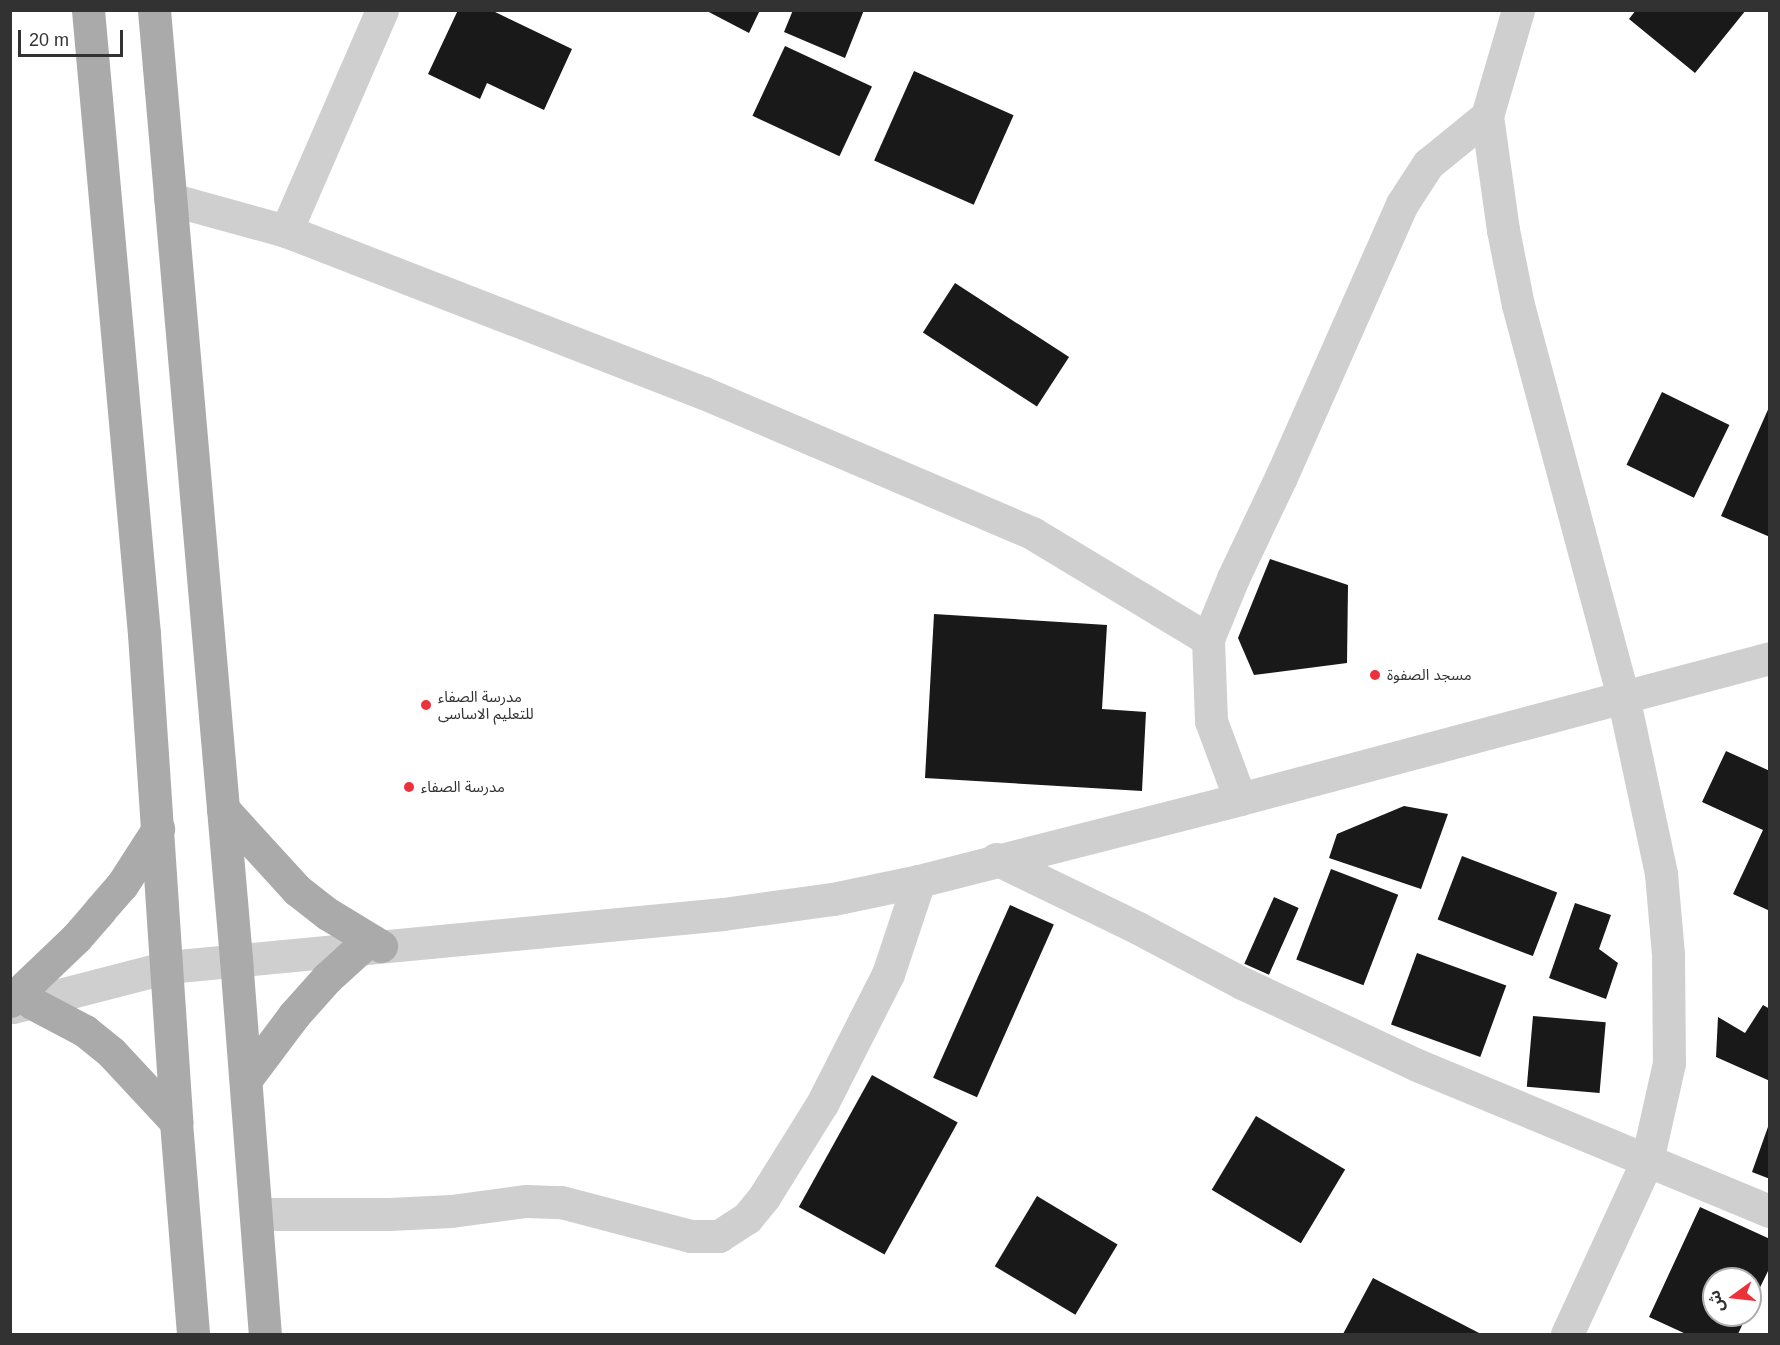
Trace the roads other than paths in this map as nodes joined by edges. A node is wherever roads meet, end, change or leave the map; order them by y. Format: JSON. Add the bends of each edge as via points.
{"nodes":[{"id":1,"x":88,"y":10,"type":"edge"},
{"id":2,"x":154,"y":10,"type":"edge"},
{"id":3,"x":382,"y":10,"type":"edge"},
{"id":4,"x":1518,"y":10,"type":"edge"},
{"id":5,"x":1487,"y":116,"type":"junction"},
{"id":6,"x":170,"y":199,"type":"junction"},
{"id":7,"x":286,"y":231,"type":"junction"},
{"id":8,"x":1208,"y":639,"type":"junction"},
{"id":9,"x":1770,"y":658,"type":"edge"},
{"id":10,"x":1623,"y":696,"type":"junction"},
{"id":11,"x":1240,"y":799,"type":"junction"},
{"id":12,"x":223,"y":809,"type":"junction"},
{"id":13,"x":158,"y":829,"type":"junction"},
{"id":14,"x":996,"y":859,"type":"junction"},
{"id":15,"x":919,"y":881,"type":"junction"},
{"id":16,"x":370,"y":947,"type":"junction"},
{"id":17,"x":237,"y":959,"type":"junction"},
{"id":18,"x":168,"y":968,"type":"junction"},
{"id":19,"x":18,"y":1004,"type":"edge"},
{"id":20,"x":246,"y":1079,"type":"junction"},
{"id":21,"x":176,"y":1122,"type":"junction"},
{"id":22,"x":1647,"y":1161,"type":"junction"},
{"id":23,"x":1770,"y":1211,"type":"edge"},
{"id":24,"x":256,"y":1214,"type":"junction"},
{"id":25,"x":193,"y":1335,"type":"edge"},
{"id":26,"x":265,"y":1335,"type":"edge"},
{"id":27,"x":1568,"y":1335,"type":"edge"}],
"edges":[{"from":1,"to":13,"type":"main road"},
{"from":2,"to":6,"type":"main road"},
{"from":3,"to":7,"type":"street"},
{"from":4,"to":5,"type":"street"},
{"from":5,"to":8,"type":"street","via":[[1428,164],[1402,204]]},
{"from":5,"to":10,"type":"street","via":[[1518,305]]},
{"from":6,"to":7,"type":"street"},
{"from":6,"to":12,"type":"main road"},
{"from":7,"to":8,"type":"street","via":[[704,393],[1032,532]]},
{"from":8,"to":11,"type":"street","via":[[1211,721]]},
{"from":9,"to":10,"type":"street"},
{"from":10,"to":11,"type":"street"},
{"from":10,"to":22,"type":"street","via":[[1661,874],[1668,954],[1669,1063]]},
{"from":11,"to":14,"type":"street"},
{"from":12,"to":16,"type":"main road","via":[[297,890]]},
{"from":12,"to":17,"type":"main road"},
{"from":13,"to":18,"type":"main road"},
{"from":13,"to":19,"type":"main road","via":[[122,885]]},
{"from":14,"to":15,"type":"street"},
{"from":14,"to":22,"type":"street","via":[[1242,983],[1417,1065]]},
{"from":15,"to":16,"type":"street","via":[[833,899],[723,914]]},
{"from":15,"to":24,"type":"street","via":[[888,974],[822,1104],[764,1197],[747,1218],[726,1232],[691,1236],[561,1202],[526,1201],[389,1214]]},
{"from":16,"to":17,"type":"street"},
{"from":16,"to":20,"type":"main road","via":[[327,978]]},
{"from":17,"to":18,"type":"street"},
{"from":17,"to":20,"type":"main road"},
{"from":18,"to":19,"type":"street"},
{"from":18,"to":21,"type":"main road"},
{"from":19,"to":21,"type":"main road","via":[[85,1031],[111,1052]]},
{"from":20,"to":24,"type":"main road"},
{"from":21,"to":25,"type":"main road"},
{"from":22,"to":23,"type":"street"},
{"from":22,"to":27,"type":"street"},
{"from":24,"to":26,"type":"main road"}]}
